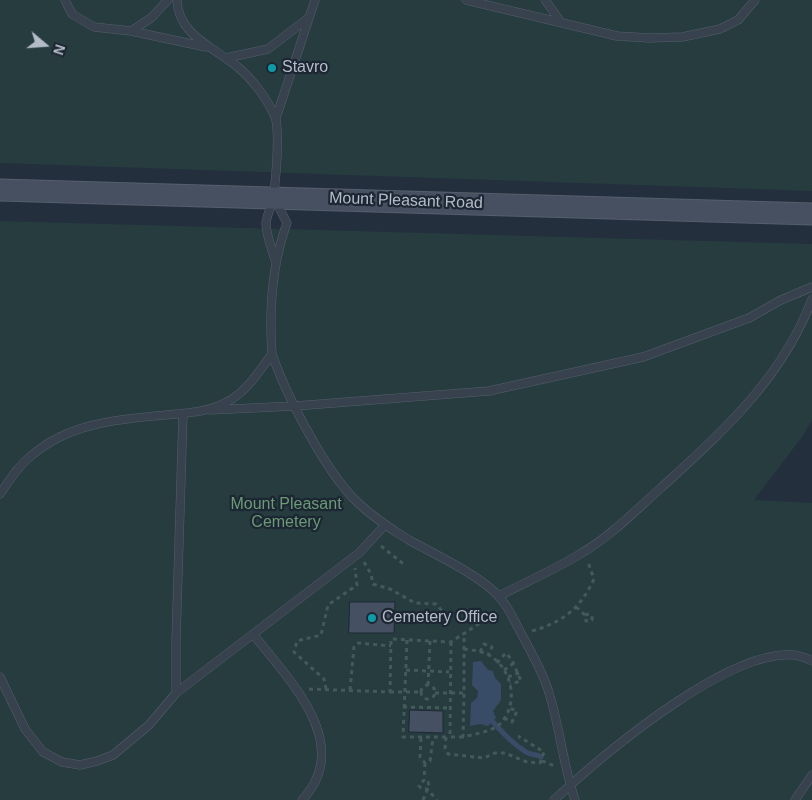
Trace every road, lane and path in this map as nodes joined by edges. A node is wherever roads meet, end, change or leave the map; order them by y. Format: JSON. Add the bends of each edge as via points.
{"nodes":[{"id":1,"x":65,"y":0,"type":"edge"},
{"id":2,"x":168,"y":0,"type":"edge"},
{"id":3,"x":177,"y":0,"type":"edge"},
{"id":4,"x":316,"y":0,"type":"edge"},
{"id":5,"x":466,"y":0,"type":"edge"},
{"id":6,"x":545,"y":0,"type":"edge"},
{"id":7,"x":756,"y":0,"type":"edge"},
{"id":8,"x":308,"y":18,"type":"junction"},
{"id":9,"x":560,"y":21,"type":"junction"},
{"id":10,"x":131,"y":31,"type":"junction"},
{"id":11,"x":208,"y":48,"type":"junction"},
{"id":12,"x":226,"y":58,"type":"junction"},
{"id":13,"x":276,"y":118,"type":"junction"},
{"id":14,"x":0,"y":190,"type":"edge"},
{"id":15,"x":273,"y":197,"type":"junction"},
{"id":16,"x":812,"y":214,"type":"edge"},
{"id":17,"x":275,"y":261,"type":"junction"},
{"id":18,"x":812,"y":287,"type":"edge"},
{"id":19,"x":812,"y":299,"type":"edge"},
{"id":20,"x":272,"y":354,"type":"junction"},
{"id":21,"x":295,"y":406,"type":"junction"},
{"id":22,"x":210,"y":410,"type":"junction"},
{"id":23,"x":183,"y":414,"type":"junction"},
{"id":24,"x":0,"y":494,"type":"edge"},
{"id":25,"x":385,"y":525,"type":"junction"},
{"id":26,"x":373,"y":539,"type":"junction"},
{"id":27,"x":359,"y":553,"type":"junction"},
{"id":28,"x":581,"y":554,"type":"junction"},
{"id":29,"x":406,"y":566,"type":"dead end"},
{"id":30,"x":499,"y":596,"type":"junction"},
{"id":31,"x":506,"y":605,"type":"junction"},
{"id":32,"x":576,"y":607,"type":"junction"},
{"id":33,"x":444,"y":613,"type":"dead end"},
{"id":34,"x":585,"y":615,"type":"dead end"},
{"id":35,"x":253,"y":634,"type":"junction"},
{"id":36,"x":464,"y":634,"type":"junction"},
{"id":37,"x":522,"y":635,"type":"junction"},
{"id":38,"x":407,"y":640,"type":"junction"},
{"id":39,"x":430,"y":641,"type":"junction"},
{"id":40,"x":451,"y":642,"type":"junction"},
{"id":41,"x":391,"y":646,"type":"junction"},
{"id":42,"x":464,"y":649,"type":"junction"},
{"id":43,"x":480,"y":652,"type":"junction"},
{"id":44,"x":488,"y":655,"type":"junction"},
{"id":45,"x":812,"y":661,"type":"edge"},
{"id":46,"x":497,"y":663,"type":"junction"},
{"id":47,"x":514,"y":663,"type":"junction"},
{"id":48,"x":406,"y":670,"type":"junction"},
{"id":49,"x":504,"y":670,"type":"junction"},
{"id":50,"x":428,"y":672,"type":"junction"},
{"id":51,"x":449,"y":672,"type":"junction"},
{"id":52,"x":518,"y":673,"type":"junction"},
{"id":53,"x":0,"y":676,"type":"edge"},
{"id":54,"x":508,"y":677,"type":"junction"},
{"id":55,"x":510,"y":684,"type":"junction"},
{"id":56,"x":428,"y":685,"type":"junction"},
{"id":57,"x":296,"y":689,"type":"junction"},
{"id":58,"x":326,"y":689,"type":"junction"},
{"id":59,"x":350,"y":690,"type":"junction"},
{"id":60,"x":390,"y":692,"type":"junction"},
{"id":61,"x":405,"y":692,"type":"junction"},
{"id":62,"x":420,"y":692,"type":"junction"},
{"id":63,"x":176,"y":693,"type":"junction"},
{"id":64,"x":435,"y":693,"type":"junction"},
{"id":65,"x":449,"y":693,"type":"junction"},
{"id":66,"x":464,"y":693,"type":"junction"},
{"id":67,"x":427,"y":700,"type":"junction"},
{"id":68,"x":403,"y":708,"type":"junction"},
{"id":69,"x":427,"y":708,"type":"junction"},
{"id":70,"x":449,"y":708,"type":"junction"},
{"id":71,"x":509,"y":708,"type":"junction"},
{"id":72,"x":504,"y":718,"type":"junction"},
{"id":73,"x":518,"y":736,"type":"dead end"},
{"id":74,"x":448,"y":737,"type":"junction"},
{"id":75,"x":463,"y":737,"type":"junction"},
{"id":76,"x":421,"y":738,"type":"junction"},
{"id":77,"x":433,"y":738,"type":"junction"},
{"id":78,"x":425,"y":763,"type":"junction"},
{"id":79,"x":812,"y":775,"type":"edge"},
{"id":80,"x":424,"y":780,"type":"junction"},
{"id":81,"x":570,"y":785,"type":"junction"},
{"id":82,"x":427,"y":789,"type":"junction"},
{"id":83,"x":302,"y":800,"type":"edge"},
{"id":84,"x":423,"y":800,"type":"edge"},
{"id":85,"x":437,"y":800,"type":"edge"},
{"id":86,"x":554,"y":800,"type":"edge"},
{"id":87,"x":575,"y":800,"type":"edge"},
{"id":88,"x":795,"y":800,"type":"edge"}],
"edges":[{"from":1,"to":10,"type":"lane","via":[[72,14],[82,22],[94,27]]},
{"from":2,"to":10,"type":"lane","via":[[152,18]]},
{"from":3,"to":11,"type":"lane","via":[[182,19]]},
{"from":4,"to":8,"type":"lane"},
{"from":5,"to":9,"type":"lane"},
{"from":6,"to":9,"type":"lane"},
{"from":7,"to":9,"type":"lane","via":[[738,20],[720,29],[682,37],[617,36]]},
{"from":8,"to":12,"type":"lane","via":[[268,49]]},
{"from":8,"to":13,"type":"lane"},
{"from":10,"to":11,"type":"lane"},
{"from":11,"to":12,"type":"lane"},
{"from":12,"to":13,"type":"lane","via":[[251,79]]},
{"from":13,"to":15,"type":"lane"},
{"from":14,"to":15,"type":"main road","name":"Mount Pleasant Road"},
{"from":15,"to":16,"type":"main road","name":"Mount Pleasant Road"},
{"from":15,"to":17,"type":"lane","via":[[266,223]]},
{"from":15,"to":17,"type":"lane","via":[[287,223]]},
{"from":17,"to":20,"type":"lane"},
{"from":18,"to":21,"type":"lane","via":[[749,318],[643,357],[489,391]]},
{"from":19,"to":28,"type":"lane","via":[[803,323],[780,362],[734,420],[644,503]]},
{"from":20,"to":21,"type":"lane","via":[[281,382]]},
{"from":20,"to":22,"type":"lane","via":[[250,384],[232,399]]},
{"from":21,"to":22,"type":"lane"},
{"from":21,"to":25,"type":"lane","via":[[353,499]]},
{"from":22,"to":23,"type":"lane"},
{"from":23,"to":24,"type":"lane","via":[[129,418],[83,427],[55,438],[30,456]]},
{"from":23,"to":63,"type":"lane"},
{"from":25,"to":26,"type":"lane"},
{"from":25,"to":30,"type":"lane","via":[[482,582]]},
{"from":26,"to":27,"type":"lane"},
{"from":26,"to":29,"type":"path"},
{"from":27,"to":33,"type":"path","via":[[373,584],[390,588],[415,604],[436,604]]},
{"from":27,"to":35,"type":"lane"},
{"from":27,"to":58,"type":"path","via":[[355,567],[357,585],[328,605],[321,635],[297,641],[294,645],[294,652],[324,679]]},
{"from":28,"to":30,"type":"lane"},
{"from":28,"to":32,"type":"path","via":[[592,568],[594,579],[588,593]]},
{"from":30,"to":31,"type":"lane"},
{"from":31,"to":36,"type":"path"},
{"from":31,"to":37,"type":"lane"},
{"from":32,"to":34,"type":"path"},
{"from":32,"to":37,"type":"path","via":[[555,624]]},
{"from":35,"to":57,"type":"lane"},
{"from":35,"to":63,"type":"lane"},
{"from":36,"to":40,"type":"path"},
{"from":36,"to":42,"type":"path"},
{"from":37,"to":81,"type":"lane","via":[[549,693]]},
{"from":38,"to":39,"type":"path"},
{"from":38,"to":41,"type":"path","via":[[391,639]]},
{"from":38,"to":48,"type":"path"},
{"from":39,"to":40,"type":"path"},
{"from":39,"to":50,"type":"path"},
{"from":40,"to":51,"type":"path"},
{"from":41,"to":59,"type":"path","via":[[358,643],[354,647]]},
{"from":41,"to":60,"type":"path"},
{"from":42,"to":43,"type":"path"},
{"from":42,"to":66,"type":"path"},
{"from":43,"to":44,"type":"path"},
{"from":43,"to":44,"type":"path","via":[[484,644],[492,647]]},
{"from":44,"to":46,"type":"path"},
{"from":45,"to":81,"type":"lane","via":[[793,656],[768,657],[690,692],[655,715]]},
{"from":46,"to":47,"type":"path","via":[[506,653]]},
{"from":46,"to":49,"type":"path"},
{"from":47,"to":49,"type":"path"},
{"from":47,"to":52,"type":"path"},
{"from":48,"to":50,"type":"path"},
{"from":48,"to":61,"type":"path"},
{"from":49,"to":54,"type":"path"},
{"from":50,"to":51,"type":"path"},
{"from":50,"to":56,"type":"path"},
{"from":51,"to":65,"type":"path"},
{"from":52,"to":54,"type":"path"},
{"from":52,"to":55,"type":"path","via":[[521,681]]},
{"from":53,"to":63,"type":"lane","via":[[25,729],[43,752],[62,762],[80,766],[112,755],[149,725]]},
{"from":54,"to":55,"type":"path"},
{"from":55,"to":71,"type":"path"},
{"from":56,"to":62,"type":"path","via":[[423,686]]},
{"from":56,"to":64,"type":"path"},
{"from":57,"to":58,"type":"path"},
{"from":57,"to":83,"type":"lane","via":[[316,721],[322,742],[322,765],[313,787]]},
{"from":58,"to":59,"type":"path"},
{"from":59,"to":60,"type":"path"},
{"from":60,"to":61,"type":"path"},
{"from":61,"to":62,"type":"path"},
{"from":61,"to":68,"type":"path"},
{"from":62,"to":67,"type":"path"},
{"from":64,"to":65,"type":"path"},
{"from":64,"to":67,"type":"path"},
{"from":65,"to":66,"type":"path"},
{"from":65,"to":70,"type":"path"},
{"from":66,"to":75,"type":"path"},
{"from":67,"to":69,"type":"path"},
{"from":68,"to":69,"type":"path"},
{"from":68,"to":76,"type":"path","via":[[403,737]]},
{"from":69,"to":70,"type":"path"},
{"from":70,"to":74,"type":"path"},
{"from":71,"to":72,"type":"path"},
{"from":71,"to":72,"type":"path","via":[[517,711],[512,722]]},
{"from":72,"to":75,"type":"path","via":[[494,728]]},
{"from":73,"to":74,"type":"path","via":[[544,752],[540,763],[527,762],[505,753],[484,758],[448,754],[445,748]]},
{"from":74,"to":75,"type":"path"},
{"from":74,"to":77,"type":"path"},
{"from":76,"to":77,"type":"path"},
{"from":76,"to":78,"type":"path","via":[[420,757]]},
{"from":77,"to":78,"type":"path","via":[[432,755]]},
{"from":78,"to":80,"type":"path"},
{"from":79,"to":88,"type":"lane"},
{"from":80,"to":82,"type":"path","via":[[429,784]]},
{"from":80,"to":82,"type":"path","via":[[420,786]]},
{"from":81,"to":86,"type":"lane"},
{"from":81,"to":87,"type":"lane"},
{"from":82,"to":84,"type":"path"},
{"from":82,"to":85,"type":"path"}]}
